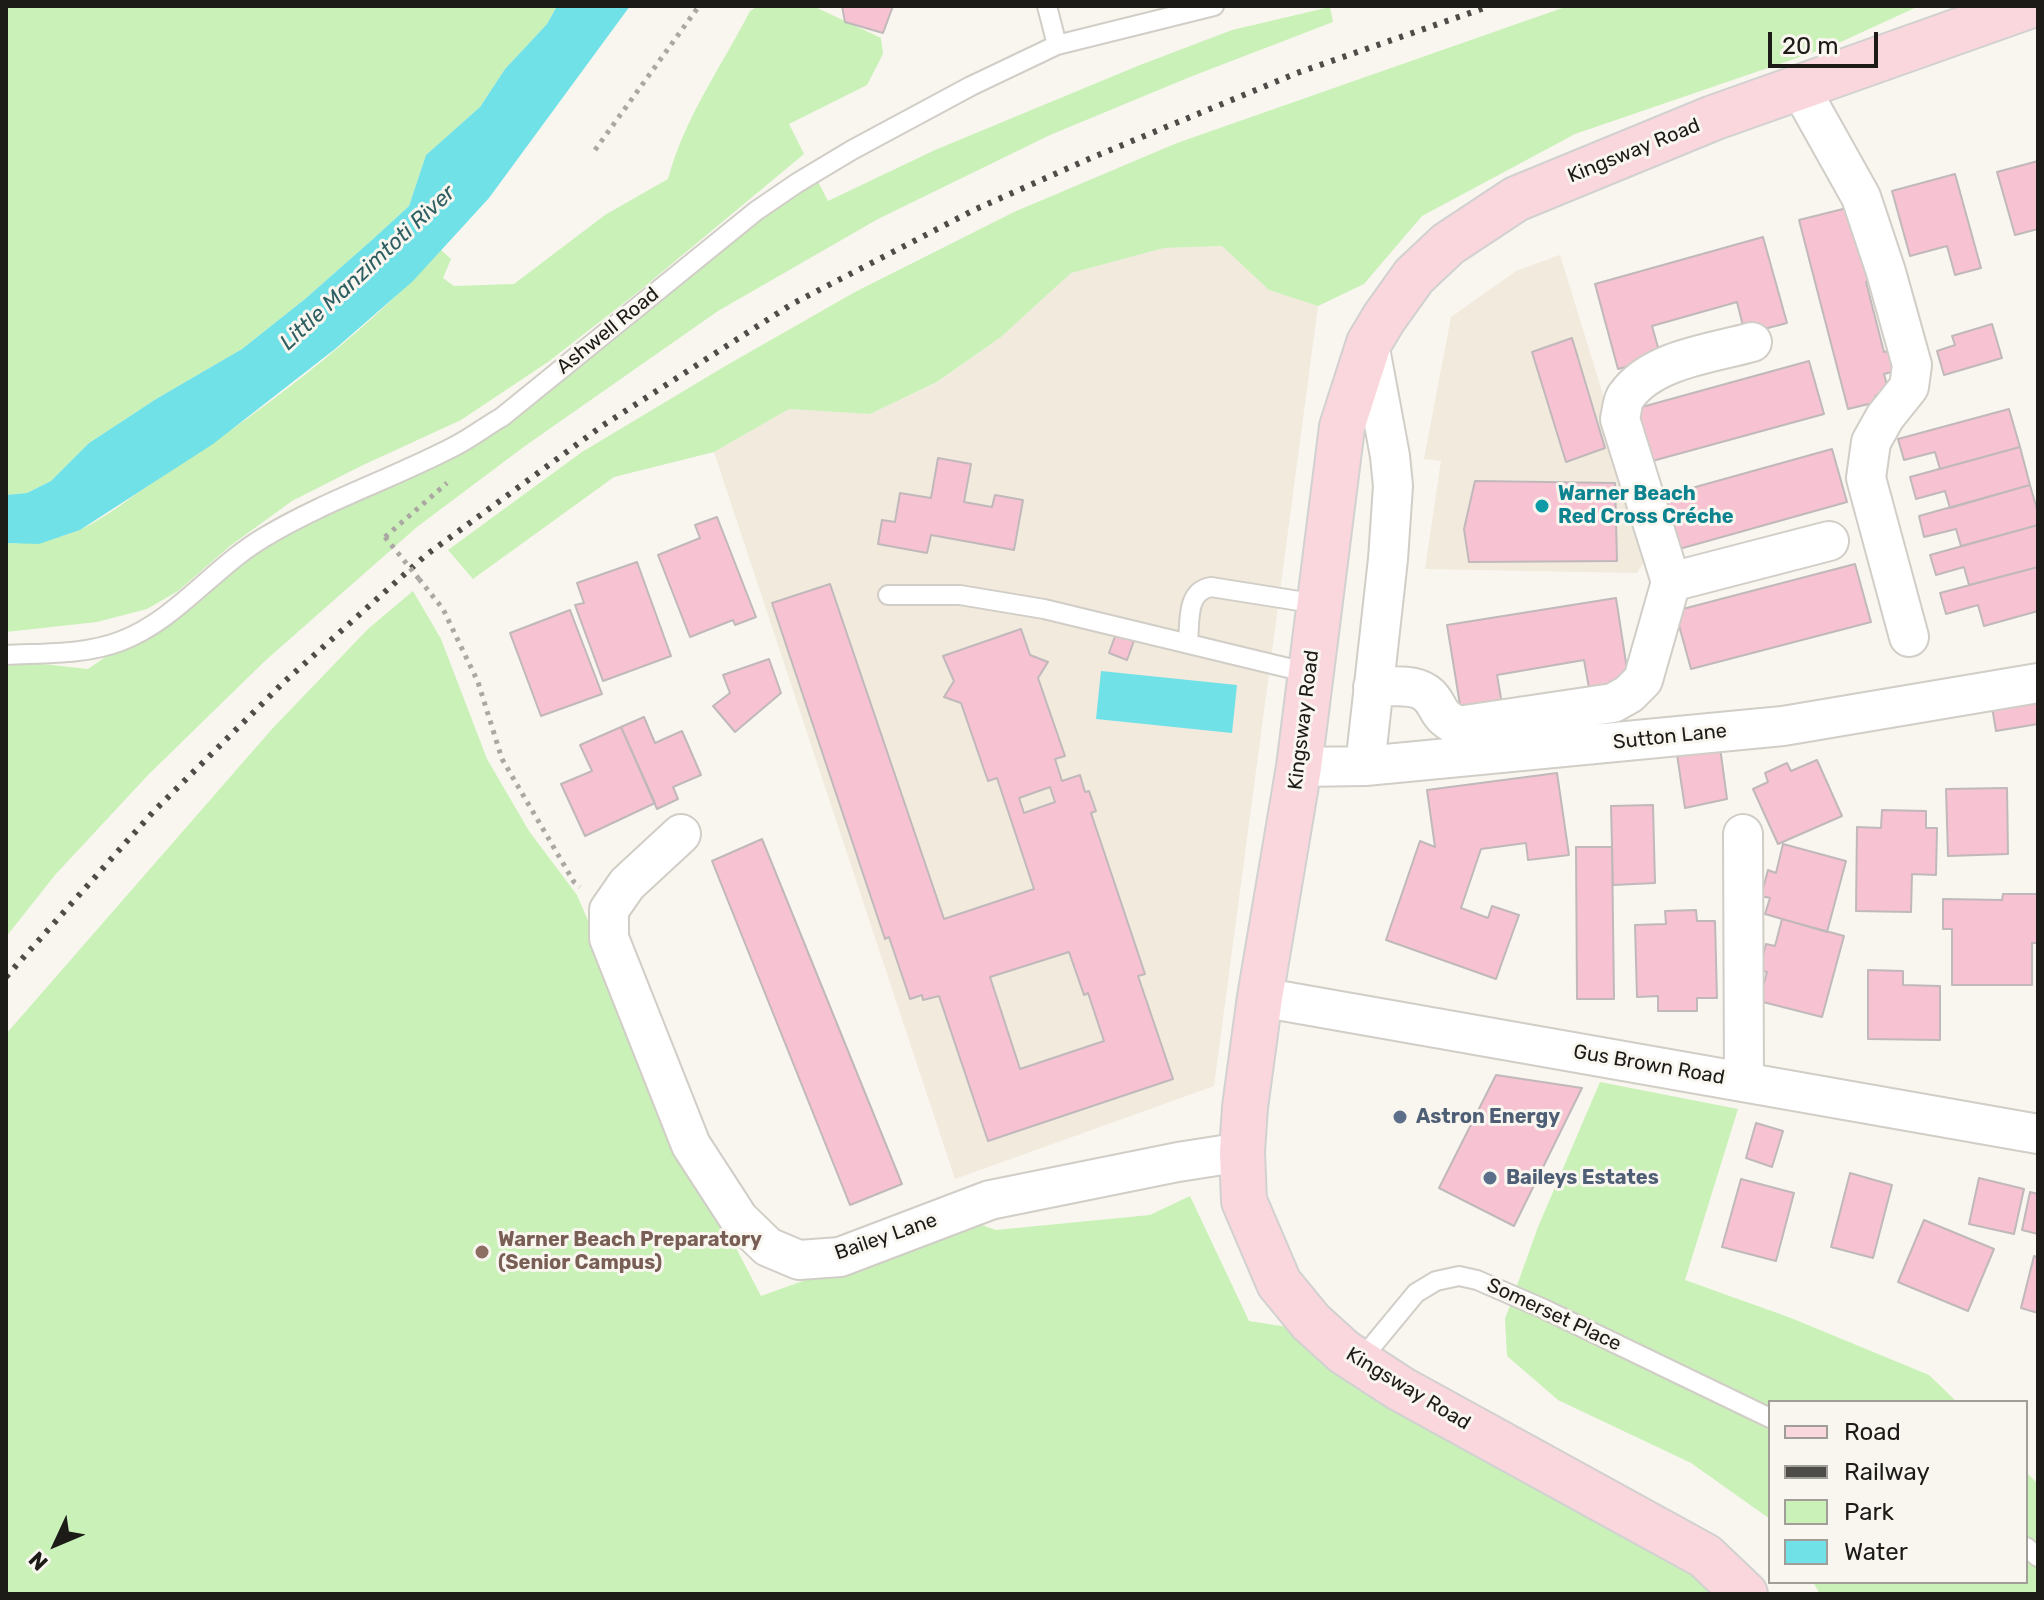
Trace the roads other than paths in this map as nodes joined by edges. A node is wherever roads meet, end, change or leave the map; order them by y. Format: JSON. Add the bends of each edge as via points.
{"nodes":[{"id":1,"x":1047,"y":6,"type":"edge"},
{"id":2,"x":1214,"y":6,"type":"edge"},
{"id":3,"x":2028,"y":15,"type":"edge"},
{"id":4,"x":1057,"y":45,"type":"junction"},
{"id":5,"x":1800,"y":88,"type":"junction"},
{"id":6,"x":1752,"y":342,"type":"dead end"},
{"id":7,"x":1369,"y":343,"type":"junction"},
{"id":8,"x":1829,"y":541,"type":"dead end"},
{"id":9,"x":1671,"y":582,"type":"junction"},
{"id":10,"x":888,"y":595,"type":"dead end"},
{"id":11,"x":1318,"y":604,"type":"junction"},
{"id":12,"x":1909,"y":637,"type":"dead end"},
{"id":13,"x":1188,"y":642,"type":"junction"},
{"id":14,"x":6,"y":655,"type":"edge"},
{"id":15,"x":1309,"y":673,"type":"junction"},
{"id":16,"x":2038,"y":683,"type":"edge"},
{"id":17,"x":1373,"y":687,"type":"junction"},
{"id":18,"x":1365,"y":766,"type":"junction"},
{"id":19,"x":1299,"y":767,"type":"junction"},
{"id":20,"x":681,"y":834,"type":"dead end"},
{"id":21,"x":1743,"y":834,"type":"dead end"},
{"id":22,"x":1260,"y":997,"type":"junction"},
{"id":23,"x":1744,"y":1081,"type":"junction"},
{"id":24,"x":2038,"y":1134,"type":"edge"},
{"id":25,"x":1242,"y":1152,"type":"junction"},
{"id":26,"x":1359,"y":1362,"type":"junction"},
{"id":27,"x":1768,"y":1417,"type":"edge"},
{"id":28,"x":1745,"y":1594,"type":"edge"}],
"edges":[{"from":1,"to":4,"type":"lane"},
{"from":2,"to":4,"type":"lane","name":"Ashwell Road"},
{"from":3,"to":5,"type":"main road","name":"Kingsway Road"},
{"from":4,"to":14,"type":"lane","name":"Ashwell Road","via":[[971,86],[797,183],[502,417],[458,445],[264,537],[148,628],[85,650]]},
{"from":5,"to":7,"type":"main road","name":"Kingsway Road","via":[[1516,199],[1448,244],[1414,276]]},
{"from":5,"to":12,"type":"street","via":[[1861,197],[1912,365],[1909,387],[1871,442],[1866,478]]},
{"from":6,"to":9,"type":"street","via":[[1666,366],[1625,397],[1620,419]]},
{"from":7,"to":11,"type":"main road","name":"Kingsway Road","via":[[1342,427]]},
{"from":7,"to":17,"type":"street","via":[[1393,486]]},
{"from":8,"to":9,"type":"street"},
{"from":9,"to":17,"type":"street","via":[[1643,680],[1613,703],[1458,726],[1442,719],[1422,690]]},
{"from":10,"to":13,"type":"lane","via":[[960,595]]},
{"from":11,"to":13,"type":"lane","via":[[1201,589],[1194,595]]},
{"from":11,"to":15,"type":"main road","name":"Kingsway Road"},
{"from":13,"to":15,"type":"lane"},
{"from":15,"to":19,"type":"main road","name":"Kingsway Road"},
{"from":16,"to":18,"type":"street","name":"Sutton Lane","via":[[1783,726]]},
{"from":17,"to":18,"type":"street"},
{"from":18,"to":19,"type":"street","name":"Sutton Lane"},
{"from":19,"to":22,"type":"main road","name":"Kingsway Road"},
{"from":20,"to":25,"type":"street","name":"Bailey Lane","via":[[627,884],[609,910],[609,938],[691,1145],[739,1219],[768,1247],[799,1260],[840,1257],[990,1200]]},
{"from":21,"to":23,"type":"street"},
{"from":22,"to":23,"type":"street","name":"Gus Brown Road"},
{"from":22,"to":25,"type":"main road","name":"Kingsway Road"},
{"from":23,"to":24,"type":"street","name":"Gus Brown Road"},
{"from":25,"to":26,"type":"main road","name":"Kingsway Road","via":[[1244,1201],[1279,1283],[1311,1322]]},
{"from":26,"to":27,"type":"lane","name":"Somerset Place","via":[[1416,1293],[1459,1276],[1544,1309]]},
{"from":26,"to":28,"type":"main road","name":"Kingsway Road","via":[[1705,1556]]}]}
